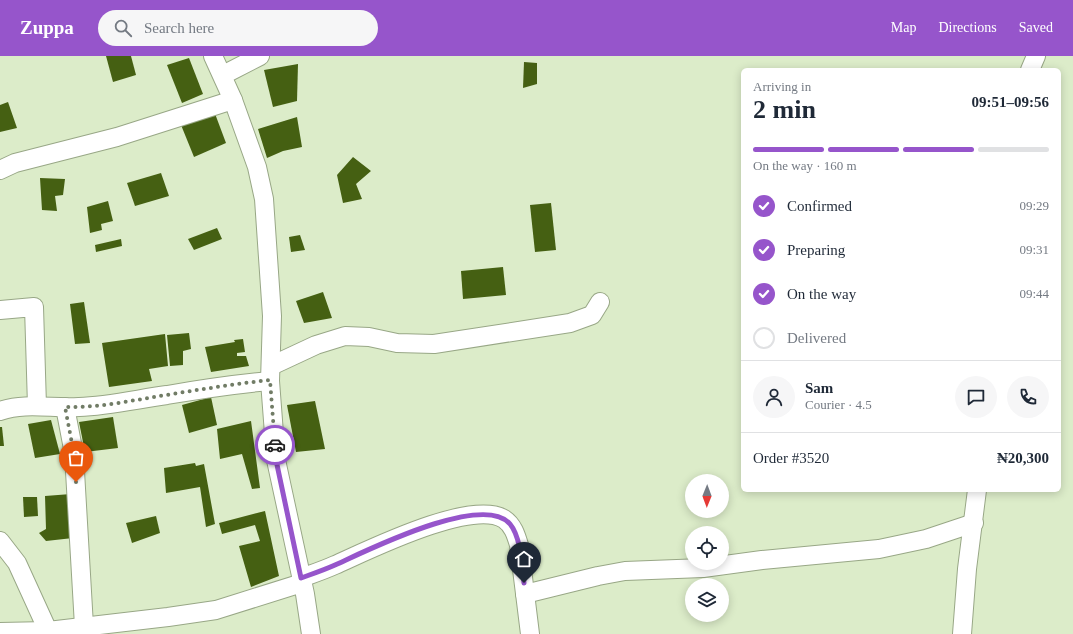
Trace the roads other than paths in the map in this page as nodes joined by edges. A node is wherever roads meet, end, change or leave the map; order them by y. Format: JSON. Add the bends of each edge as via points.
{"nodes":[{"id":1,"x":214,"y":56,"type":"edge"},
{"id":2,"x":260,"y":56,"type":"edge"},
{"id":3,"x":1036,"y":56,"type":"edge"},
{"id":4,"x":1031,"y":68,"type":"edge"},
{"id":5,"x":223,"y":75,"type":"junction"},
{"id":6,"x":233,"y":100,"type":"junction"},
{"id":7,"x":0,"y":170,"type":"edge"},
{"id":8,"x":600,"y":302,"type":"dead end"},
{"id":9,"x":0,"y":310,"type":"edge"},
{"id":10,"x":271,"y":373,"type":"junction"},
{"id":11,"x":37,"y":406,"type":"junction"},
{"id":12,"x":65,"y":407,"type":"junction"},
{"id":13,"x":0,"y":411,"type":"edge"},
{"id":14,"x":977,"y":492,"type":"edge"},
{"id":15,"x":974,"y":523,"type":"junction"},
{"id":16,"x":0,"y":541,"type":"edge"},
{"id":17,"x":301,"y":580,"type":"junction"},
{"id":18,"x":526,"y":594,"type":"junction"},
{"id":19,"x":81,"y":629,"type":"edge"},
{"id":20,"x":48,"y":631,"type":"junction"},
{"id":21,"x":0,"y":632,"type":"edge"},
{"id":22,"x":311,"y":634,"type":"edge"},
{"id":23,"x":530,"y":634,"type":"edge"},
{"id":24,"x":962,"y":634,"type":"edge"}],
"edges":[{"from":1,"to":5,"type":"street"},
{"from":2,"to":5,"type":"street"},
{"from":3,"to":4,"type":"street"},
{"from":5,"to":6,"type":"street"},
{"from":6,"to":7,"type":"street","via":[[118,137],[15,163]]},
{"from":6,"to":10,"type":"street","via":[[257,167],[264,199],[272,316]]},
{"from":8,"to":10,"type":"street","via":[[592,315],[570,322],[434,344],[397,343],[369,337],[345,336],[316,345]]},
{"from":9,"to":11,"type":"street","via":[[34,307]]},
{"from":10,"to":12,"type":"street","via":[[218,386],[139,399]]},
{"from":10,"to":17,"type":"street","via":[[276,460]]},
{"from":11,"to":12,"type":"street"},
{"from":11,"to":13,"type":"street"},
{"from":12,"to":19,"type":"street","via":[[74,454]]},
{"from":14,"to":15,"type":"street"},
{"from":15,"to":18,"type":"street","via":[[926,539],[879,549],[703,568],[625,571]]},
{"from":15,"to":24,"type":"street","via":[[967,569]]},
{"from":16,"to":20,"type":"street","via":[[16,563]]},
{"from":17,"to":18,"type":"street","via":[[400,535],[440,522],[487,515],[504,519],[514,530],[521,556]]},
{"from":17,"to":19,"type":"street","via":[[216,610]]},
{"from":17,"to":22,"type":"street"},
{"from":18,"to":23,"type":"street"},
{"from":19,"to":20,"type":"street"},
{"from":20,"to":21,"type":"street"}]}
